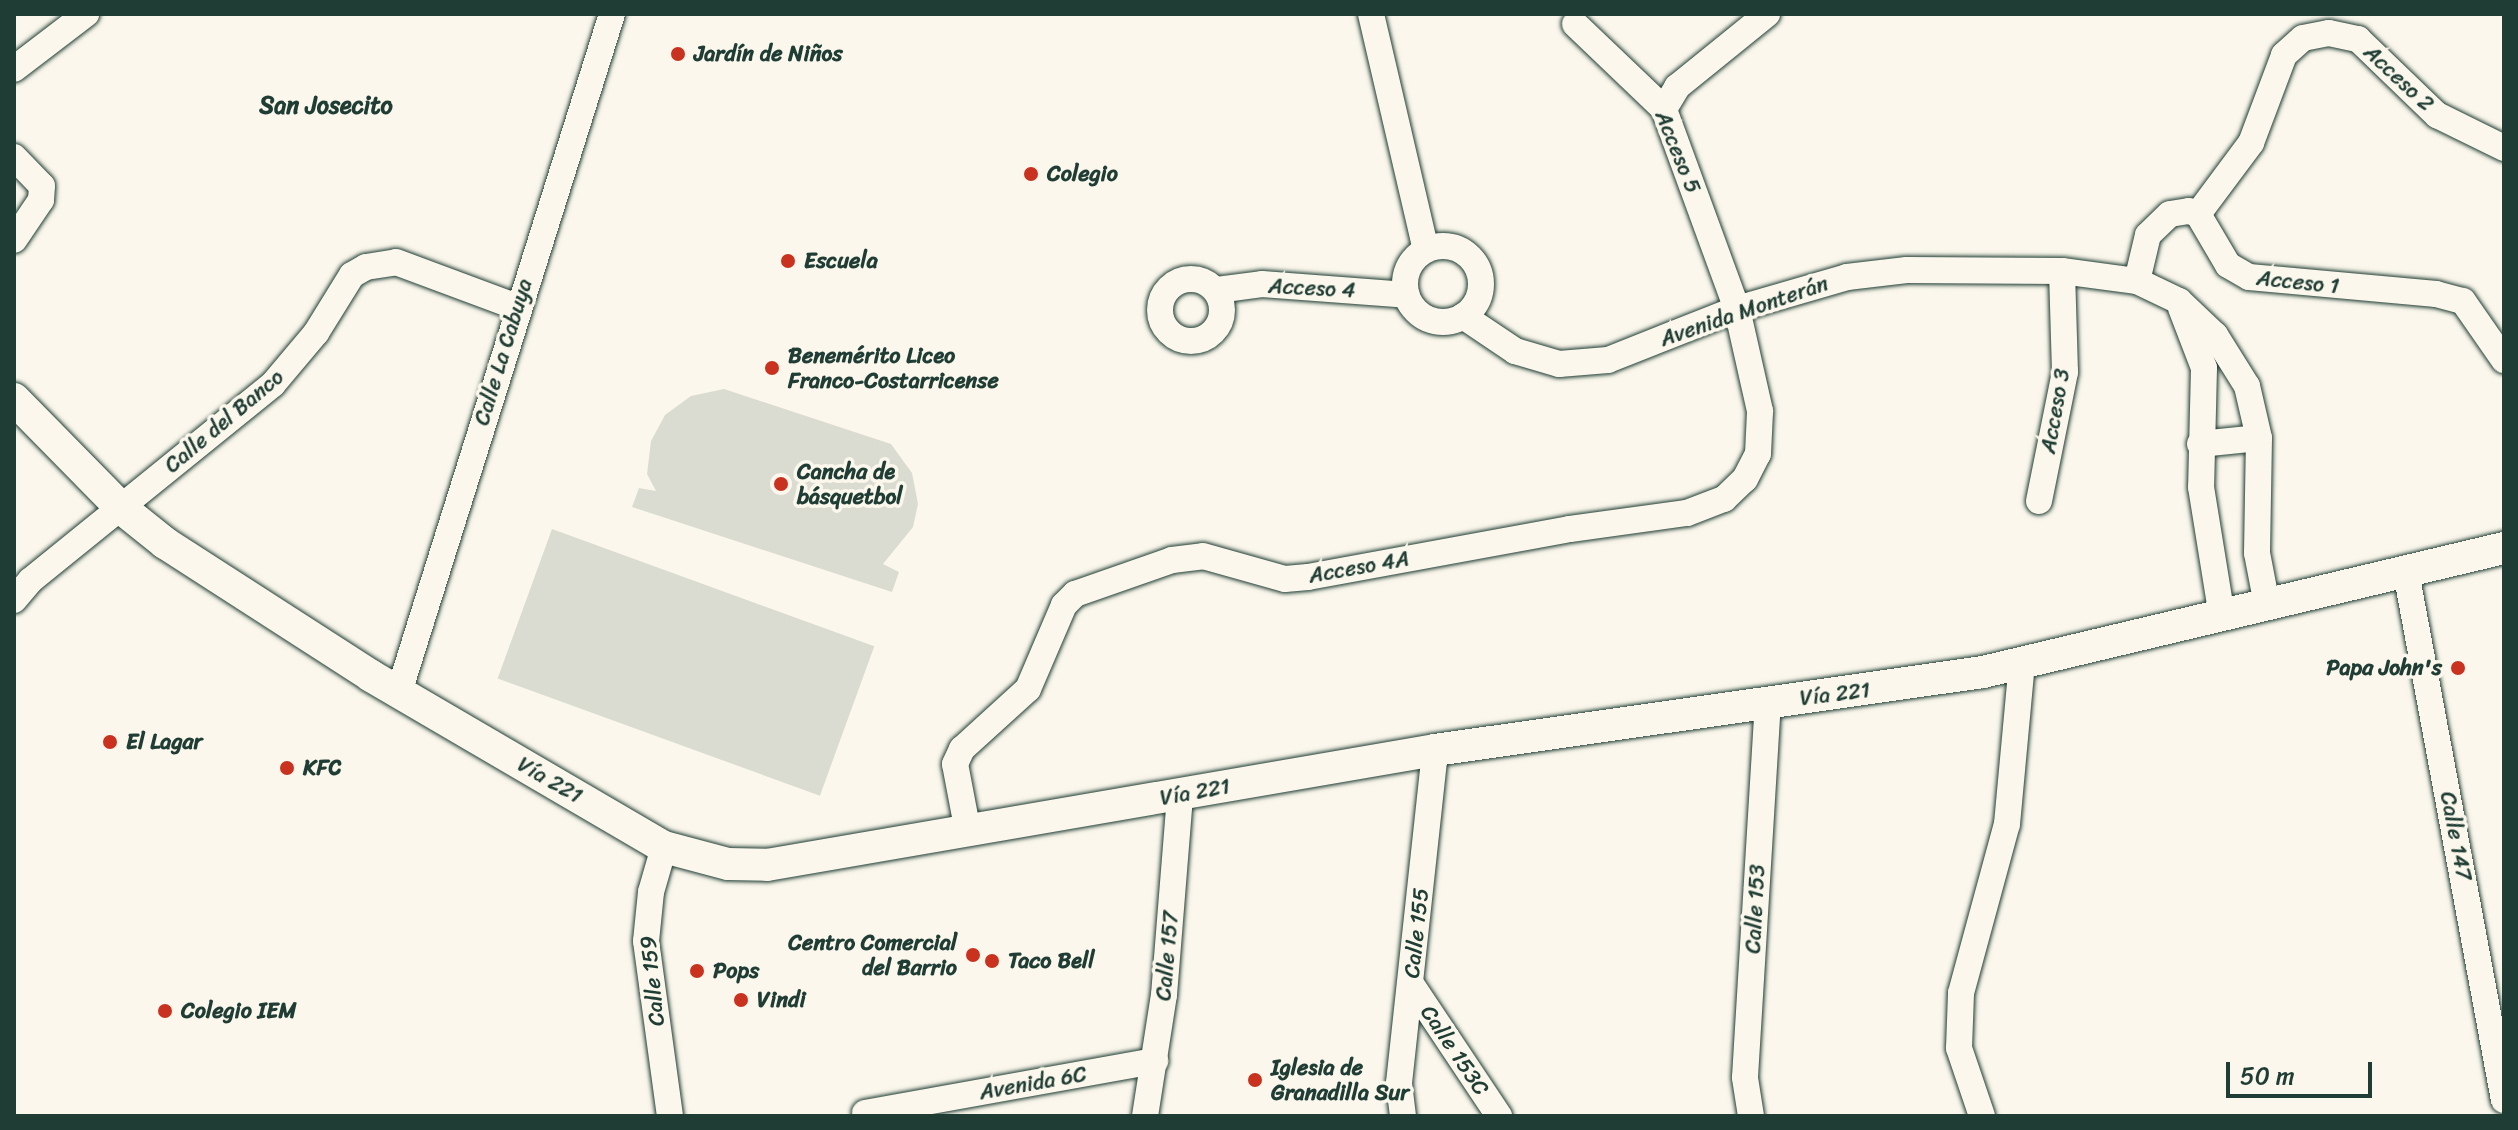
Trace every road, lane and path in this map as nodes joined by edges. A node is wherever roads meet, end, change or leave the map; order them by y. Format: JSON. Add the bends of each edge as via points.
{"nodes":[{"id":1,"x":86,"y":14,"type":"edge"},
{"id":2,"x":612,"y":14,"type":"edge"},
{"id":3,"x":1371,"y":14,"type":"edge"},
{"id":4,"x":1767,"y":14,"type":"edge"},
{"id":5,"x":1575,"y":24,"type":"dead end"},
{"id":6,"x":14,"y":69,"type":"edge"},
{"id":7,"x":1664,"y":109,"type":"junction"},
{"id":8,"x":2504,"y":148,"type":"edge"},
{"id":9,"x":14,"y":157,"type":"edge"},
{"id":10,"x":2198,"y":214,"type":"junction"},
{"id":11,"x":14,"y":240,"type":"edge"},
{"id":12,"x":1426,"y":250,"type":"junction"},
{"id":13,"x":2062,"y":271,"type":"junction"},
{"id":14,"x":2137,"y":281,"type":"junction"},
{"id":15,"x":1217,"y":290,"type":"dead end"},
{"id":16,"x":1407,"y":295,"type":"junction"},
{"id":17,"x":2179,"y":301,"type":"junction"},
{"id":18,"x":517,"y":307,"type":"junction"},
{"id":19,"x":1737,"y":309,"type":"junction"},
{"id":20,"x":1463,"y":316,"type":"junction"},
{"id":21,"x":2504,"y":360,"type":"edge"},
{"id":22,"x":14,"y":399,"type":"edge"},
{"id":23,"x":2259,"y":438,"type":"junction"},
{"id":24,"x":2200,"y":444,"type":"junction"},
{"id":25,"x":2039,"y":501,"type":"dead end"},
{"id":26,"x":120,"y":507,"type":"junction"},
{"id":27,"x":2504,"y":548,"type":"edge"},
{"id":28,"x":2406,"y":572,"type":"junction"},
{"id":29,"x":14,"y":600,"type":"edge"},
{"id":30,"x":2267,"y":605,"type":"junction"},
{"id":31,"x":2222,"y":616,"type":"junction"},
{"id":32,"x":2022,"y":663,"type":"junction"},
{"id":33,"x":399,"y":692,"type":"junction"},
{"id":34,"x":1768,"y":702,"type":"junction"},
{"id":35,"x":1435,"y":750,"type":"junction"},
{"id":36,"x":1180,"y":795,"type":"junction"},
{"id":37,"x":968,"y":832,"type":"junction"},
{"id":38,"x":664,"y":847,"type":"junction"},
{"id":39,"x":2492,"y":957,"type":"edge"},
{"id":40,"x":1411,"y":984,"type":"junction"},
{"id":41,"x":1155,"y":1061,"type":"junction"},
{"id":42,"x":2503,"y":1087,"type":"edge"},
{"id":43,"x":865,"y":1113,"type":"dead end"},
{"id":44,"x":670,"y":1116,"type":"edge"},
{"id":45,"x":1145,"y":1116,"type":"edge"},
{"id":46,"x":1403,"y":1116,"type":"edge"},
{"id":47,"x":1499,"y":1116,"type":"edge"},
{"id":48,"x":1751,"y":1116,"type":"edge"},
{"id":49,"x":1982,"y":1116,"type":"edge"}],
"edges":[{"from":1,"to":6,"type":"street"},
{"from":2,"to":18,"type":"street","name":"Calle La Cabuya"},
{"from":3,"to":12,"type":"street"},
{"from":4,"to":7,"type":"street","via":[[1677,87]]},
{"from":5,"to":7,"type":"street","name":"Acceso 5"},
{"from":7,"to":19,"type":"street","name":"Acceso 5"},
{"from":8,"to":10,"type":"street","name":"Acceso 2","via":[[2437,115],[2358,39],[2303,38],[2284,55],[2251,143]]},
{"from":9,"to":11,"type":"street","via":[[42,186],[41,200]]},
{"from":10,"to":14,"type":"street","via":[[2170,214],[2148,235]]},
{"from":10,"to":21,"type":"street","name":"Acceso 1","via":[[2237,273],[2451,296],[2474,311]]},
{"from":12,"to":16,"type":"street","via":[[1406,274]]},
{"from":12,"to":20,"type":"street","via":[[1451,246],[1473,260],[1479,271],[1479,297]]},
{"from":13,"to":14,"type":"street","name":"Avenida Monterán"},
{"from":13,"to":19,"type":"street","name":"Avenida Monterán","via":[[1907,270],[1821,283]]},
{"from":13,"to":25,"type":"street","name":"Acceso 3","via":[[2065,372]]},
{"from":14,"to":17,"type":"street","name":"Avenida Monterán"},
{"from":15,"to":16,"type":"street","name":"Acceso 4","via":[[1262,284]]},
{"from":16,"to":20,"type":"street","via":[[1430,319]]},
{"from":17,"to":23,"type":"street","name":"Avenida Monterán","via":[[2215,335],[2247,386]]},
{"from":17,"to":24,"type":"street","via":[[2204,368]]},
{"from":18,"to":26,"type":"street","name":"Calle del Banco","via":[[396,262],[366,267],[352,275],[316,333],[273,384]]},
{"from":18,"to":33,"type":"street","name":"Calle La Cabuya"},
{"from":19,"to":20,"type":"street","name":"Avenida Monterán","via":[[1608,360],[1559,364],[1515,351]]},
{"from":19,"to":37,"type":"street","name":"Acceso 4A","via":[[1760,411],[1758,454],[1745,479],[1724,499],[1687,513],[1308,577],[1285,579],[1203,556],[1172,560],[1075,594],[1064,605],[1028,689],[958,756],[955,782]]},
{"from":22,"to":26,"type":"main road","name":"Vía 221"},
{"from":23,"to":24,"type":"street"},
{"from":23,"to":30,"type":"street","name":"Avenida Monterán","via":[[2257,553]]},
{"from":24,"to":31,"type":"street","via":[[2201,487]]},
{"from":26,"to":29,"type":"street","name":"Calle del Banco"},
{"from":26,"to":33,"type":"main road","name":"Vía 221","via":[[165,543]]},
{"from":27,"to":28,"type":"main road","name":"Vía 221"},
{"from":28,"to":30,"type":"main road","name":"Vía 221"},
{"from":28,"to":39,"type":"street","name":"Calle 147"},
{"from":30,"to":31,"type":"main road","name":"Vía 221"},
{"from":31,"to":32,"type":"main road","name":"Vía 221"},
{"from":32,"to":34,"type":"main road","name":"Vía 221"},
{"from":32,"to":49,"type":"street","via":[[2007,824],[1961,993],[1959,1048]]},
{"from":33,"to":38,"type":"main road","name":"Vía 221"},
{"from":34,"to":35,"type":"main road","name":"Vía 221"},
{"from":34,"to":48,"type":"street","name":"Calle 153","via":[[1745,1077]]},
{"from":35,"to":36,"type":"main road","name":"Vía 221"},
{"from":35,"to":40,"type":"street","name":"Calle 155"},
{"from":36,"to":37,"type":"main road","name":"Vía 221"},
{"from":36,"to":41,"type":"street","name":"Calle 157"},
{"from":37,"to":38,"type":"main road","name":"Vía 221","via":[[767,865],[704,860]]},
{"from":38,"to":44,"type":"street","name":"Calle 159","via":[[651,892],[646,941]]},
{"from":39,"to":42,"type":"street","name":"Calle 147"},
{"from":40,"to":46,"type":"street","name":"Calle 155","via":[[1399,1083]]},
{"from":40,"to":47,"type":"street","name":"Calle 153C"},
{"from":41,"to":43,"type":"street","name":"Avenida 6C"},
{"from":41,"to":45,"type":"street","name":"Calle 157"}]}
